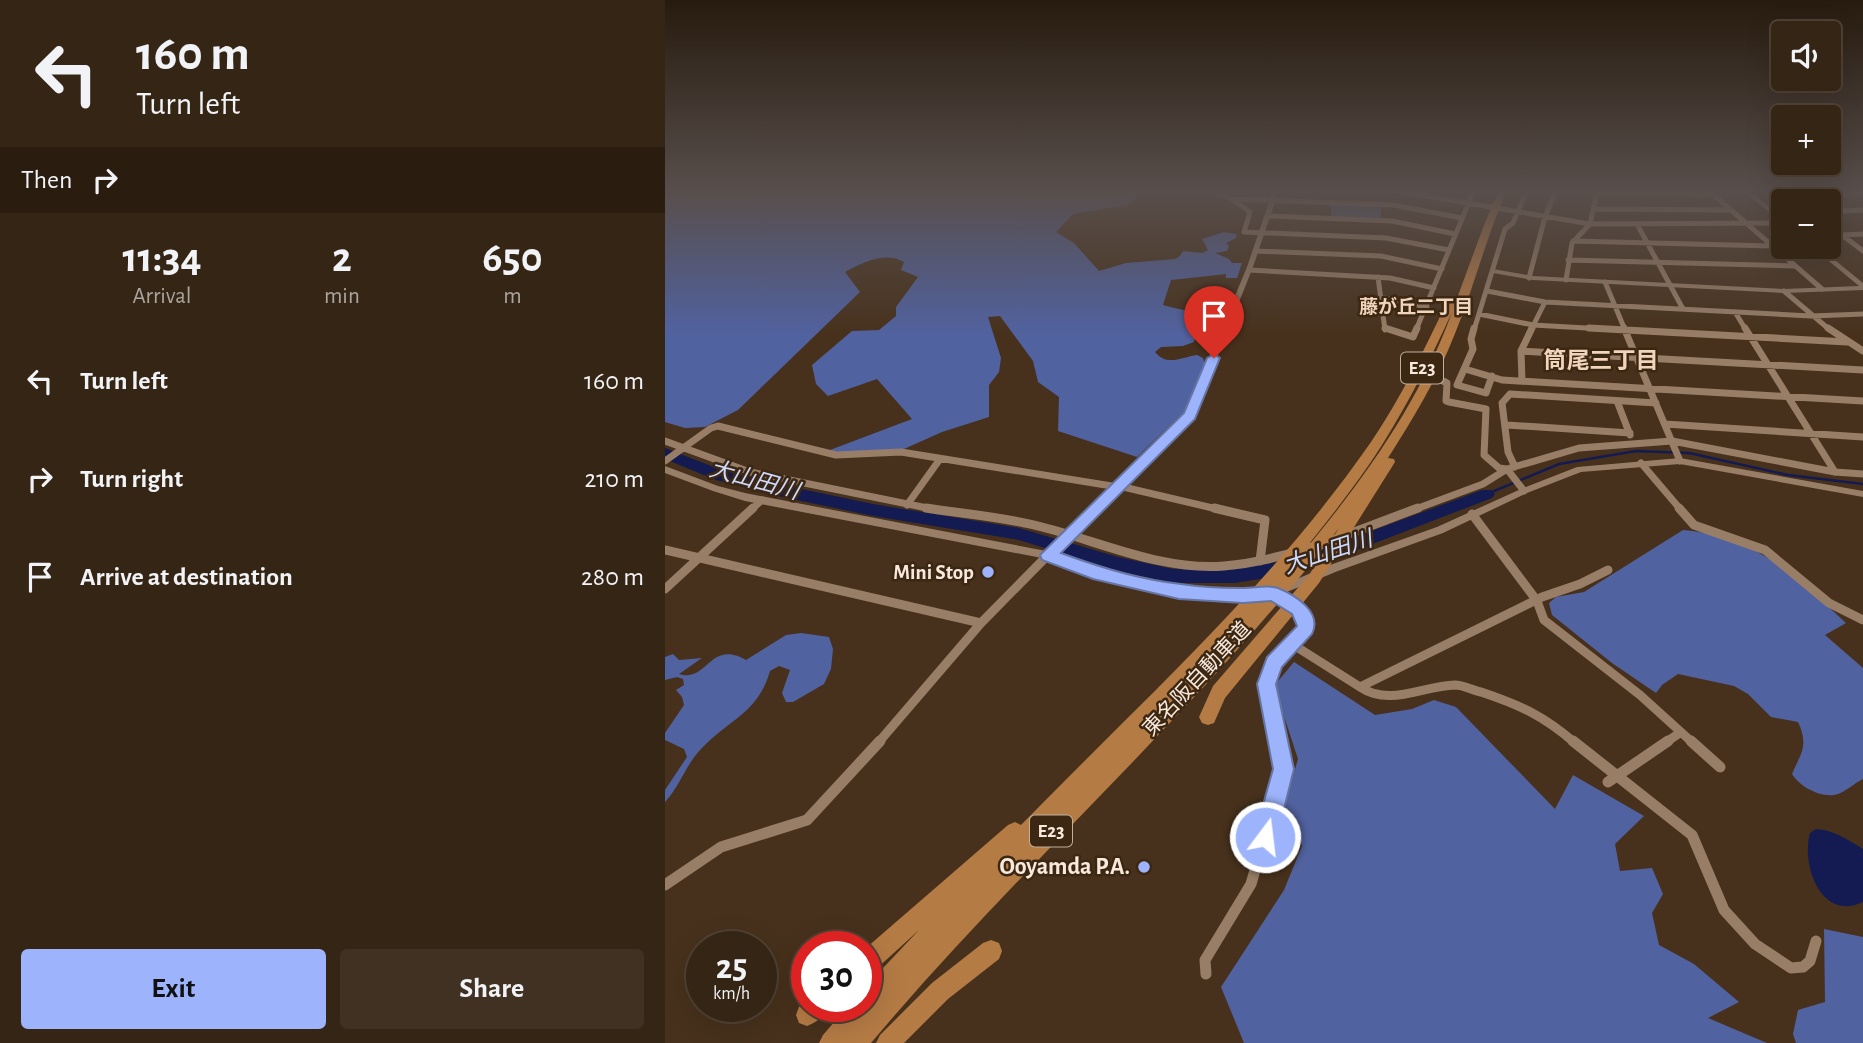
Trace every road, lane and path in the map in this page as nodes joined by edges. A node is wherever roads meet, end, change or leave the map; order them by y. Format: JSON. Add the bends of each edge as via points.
{"nodes":[{"id":1,"x":1260,"y":239,"type":"edge"},
{"id":2,"x":1390,"y":239,"type":"edge"},
{"id":3,"x":1453,"y":239,"type":"edge"},
{"id":4,"x":1474,"y":239,"type":"edge"},
{"id":5,"x":1483,"y":239,"type":"edge"},
{"id":6,"x":1502,"y":239,"type":"edge"},
{"id":7,"x":1539,"y":239,"type":"edge"},
{"id":8,"x":1575,"y":239,"type":"edge"},
{"id":9,"x":1645,"y":239,"type":"edge"},
{"id":10,"x":1846,"y":239,"type":"edge"},
{"id":11,"x":1573,"y":241,"type":"junction"},
{"id":12,"x":1648,"y":244,"type":"junction"},
{"id":13,"x":1771,"y":246,"type":"edge"},
{"id":14,"x":1449,"y":250,"type":"junction"},
{"id":15,"x":1256,"y":251,"type":"junction"},
{"id":16,"x":1863,"y":251,"type":"edge"},
{"id":17,"x":1787,"y":259,"type":"edge"},
{"id":18,"x":1829,"y":259,"type":"edge"},
{"id":19,"x":1568,"y":260,"type":"junction"},
{"id":20,"x":1659,"y":264,"type":"junction"},
{"id":21,"x":1795,"y":266,"type":"junction"},
{"id":22,"x":1442,"y":269,"type":"junction"},
{"id":23,"x":1249,"y":270,"type":"junction"},
{"id":24,"x":1493,"y":271,"type":"junction"},
{"id":25,"x":1378,"y":277,"type":"junction"},
{"id":26,"x":1529,"y":278,"type":"junction"},
{"id":27,"x":1566,"y":280,"type":"junction"},
{"id":28,"x":1605,"y":282,"type":"junction"},
{"id":29,"x":1670,"y":285,"type":"junction"},
{"id":30,"x":1863,"y":287,"type":"edge"},
{"id":31,"x":1434,"y":288,"type":"junction"},
{"id":32,"x":1822,"y":289,"type":"junction"},
{"id":33,"x":1487,"y":291,"type":"junction"},
{"id":34,"x":1784,"y":291,"type":"junction"},
{"id":35,"x":1380,"y":297,"type":"junction"},
{"id":36,"x":1545,"y":302,"type":"junction"},
{"id":37,"x":1615,"y":306,"type":"junction"},
{"id":38,"x":1427,"y":307,"type":"junction"},
{"id":39,"x":1683,"y":309,"type":"junction"},
{"id":40,"x":1735,"y":312,"type":"junction"},
{"id":41,"x":1479,"y":314,"type":"junction"},
{"id":42,"x":1851,"y":314,"type":"junction"},
{"id":43,"x":1863,"y":314,"type":"edge"},
{"id":44,"x":1811,"y":316,"type":"junction"},
{"id":45,"x":1863,"y":323,"type":"edge"},
{"id":46,"x":1533,"y":325,"type":"junction"},
{"id":47,"x":1625,"y":330,"type":"junction"},
{"id":48,"x":1751,"y":337,"type":"junction"},
{"id":49,"x":1847,"y":342,"type":"junction"},
{"id":50,"x":1521,"y":351,"type":"junction"},
{"id":51,"x":1863,"y":351,"type":"edge"},
{"id":52,"x":1636,"y":357,"type":"junction"},
{"id":53,"x":1767,"y":364,"type":"junction"},
{"id":54,"x":1465,"y":369,"type":"junction"},
{"id":55,"x":1863,"y":370,"type":"edge"},
{"id":56,"x":1492,"y":376,"type":"junction"},
{"id":57,"x":1443,"y":381,"type":"dead end"},
{"id":58,"x":1522,"y":381,"type":"junction"},
{"id":59,"x":1457,"y":385,"type":"junction"},
{"id":60,"x":1649,"y":388,"type":"junction"},
{"id":61,"x":1788,"y":397,"type":"junction"},
{"id":62,"x":1618,"y":401,"type":"junction"},
{"id":63,"x":1863,"y":401,"type":"edge"},
{"id":64,"x":1449,"y":402,"type":"junction"},
{"id":65,"x":1656,"y":403,"type":"junction"},
{"id":66,"x":1665,"y":424,"type":"junction"},
{"id":67,"x":1507,"y":425,"type":"junction"},
{"id":68,"x":1400,"y":428,"type":"junction"},
{"id":69,"x":1630,"y":433,"type":"junction"},
{"id":70,"x":1811,"y":433,"type":"junction"},
{"id":71,"x":1863,"y":437,"type":"edge"},
{"id":72,"x":665,"y":441,"type":"edge"},
{"id":73,"x":1673,"y":443,"type":"junction"},
{"id":74,"x":1634,"y":444,"type":"junction"},
{"id":75,"x":684,"y":447,"type":"junction"},
{"id":76,"x":940,"y":458,"type":"junction"},
{"id":77,"x":665,"y":461,"type":"edge"},
{"id":78,"x":1680,"y":461,"type":"junction"},
{"id":79,"x":1641,"y":463,"type":"junction"},
{"id":80,"x":1511,"y":468,"type":"junction"},
{"id":81,"x":665,"y":469,"type":"edge"},
{"id":82,"x":1835,"y":472,"type":"junction"},
{"id":83,"x":1863,"y":474,"type":"edge"},
{"id":84,"x":1118,"y":486,"type":"junction"},
{"id":85,"x":1524,"y":491,"type":"junction"},
{"id":86,"x":1863,"y":494,"type":"edge"},
{"id":87,"x":762,"y":500,"type":"junction"},
{"id":88,"x":907,"y":505,"type":"junction"},
{"id":89,"x":1472,"y":514,"type":"junction"},
{"id":90,"x":1067,"y":536,"type":"junction"},
{"id":91,"x":665,"y":550,"type":"edge"},
{"id":92,"x":1049,"y":554,"type":"junction"},
{"id":93,"x":698,"y":559,"type":"junction"},
{"id":94,"x":1260,"y":561,"type":"junction"},
{"id":95,"x":1608,"y":570,"type":"dead end"},
{"id":96,"x":665,"y":589,"type":"edge"},
{"id":97,"x":1273,"y":594,"type":"junction"},
{"id":98,"x":1537,"y":601,"type":"junction"},
{"id":99,"x":1863,"y":620,"type":"edge"},
{"id":100,"x":981,"y":623,"type":"junction"},
{"id":101,"x":1292,"y":644,"type":"junction"},
{"id":102,"x":1360,"y":687,"type":"junction"},
{"id":103,"x":1208,"y":717,"type":"dead end"},
{"id":104,"x":1681,"y":732,"type":"junction"},
{"id":105,"x":1720,"y":767,"type":"dead end"},
{"id":106,"x":1612,"y":779,"type":"junction"},
{"id":107,"x":1058,"y":800,"type":"junction"},
{"id":108,"x":665,"y":885,"type":"edge"},
{"id":109,"x":1816,"y":941,"type":"dead end"},
{"id":110,"x":882,"y":949,"type":"edge"},
{"id":111,"x":991,"y":951,"type":"dead end"},
{"id":112,"x":1206,"y":974,"type":"dead end"},
{"id":113,"x":882,"y":986,"type":"edge"},
{"id":114,"x":849,"y":1022,"type":"edge"},
{"id":115,"x":831,"y":1043,"type":"edge"},
{"id":116,"x":856,"y":1043,"type":"edge"},
{"id":117,"x":888,"y":1043,"type":"edge"}],
"edges":[{"from":1,"to":15,"type":"street"},
{"from":2,"to":14,"type":"street"},
{"from":3,"to":14,"type":"street"},
{"from":4,"to":107,"type":"highway","name":"東名阪自動車道","number":"E23","via":[[1439,332],[1405,401],[1367,460],[1227,629]]},
{"from":5,"to":68,"type":"highway","name":"東名阪自動車道","number":"E23","via":[[1449,335]]},
{"from":6,"to":24,"type":"street"},
{"from":7,"to":26,"type":"street"},
{"from":8,"to":11,"type":"street"},
{"from":9,"to":12,"type":"street"},
{"from":10,"to":16,"type":"street"},
{"from":11,"to":12,"type":"street"},
{"from":11,"to":19,"type":"street"},
{"from":12,"to":13,"type":"street"},
{"from":12,"to":20,"type":"street"},
{"from":14,"to":22,"type":"street"},
{"from":15,"to":22,"type":"street","via":[[1381,256]]},
{"from":15,"to":23,"type":"street"},
{"from":17,"to":21,"type":"street"},
{"from":18,"to":30,"type":"street"},
{"from":19,"to":20,"type":"street"},
{"from":19,"to":27,"type":"street"},
{"from":20,"to":21,"type":"street"},
{"from":20,"to":29,"type":"street"},
{"from":21,"to":32,"type":"street"},
{"from":22,"to":31,"type":"street"},
{"from":23,"to":25,"type":"street"},
{"from":23,"to":84,"type":"street","via":[[1190,415]]},
{"from":24,"to":26,"type":"street"},
{"from":24,"to":33,"type":"street"},
{"from":25,"to":31,"type":"street"},
{"from":25,"to":35,"type":"street"},
{"from":26,"to":27,"type":"street"},
{"from":27,"to":28,"type":"street"},
{"from":28,"to":29,"type":"street"},
{"from":28,"to":37,"type":"street"},
{"from":29,"to":34,"type":"street"},
{"from":29,"to":39,"type":"street"},
{"from":30,"to":32,"type":"street"},
{"from":31,"to":38,"type":"street"},
{"from":32,"to":34,"type":"street"},
{"from":33,"to":36,"type":"street"},
{"from":33,"to":41,"type":"street"},
{"from":34,"to":44,"type":"street"},
{"from":35,"to":38,"type":"street"},
{"from":35,"to":38,"type":"street","via":[[1385,330],[1413,337]]},
{"from":36,"to":37,"type":"street"},
{"from":36,"to":46,"type":"street"},
{"from":37,"to":39,"type":"street"},
{"from":37,"to":47,"type":"street"},
{"from":39,"to":40,"type":"street"},
{"from":40,"to":44,"type":"street"},
{"from":40,"to":48,"type":"street"},
{"from":41,"to":46,"type":"street"},
{"from":41,"to":54,"type":"street"},
{"from":42,"to":43,"type":"street"},
{"from":42,"to":44,"type":"street"},
{"from":42,"to":45,"type":"street"},
{"from":44,"to":49,"type":"street"},
{"from":46,"to":47,"type":"street"},
{"from":46,"to":50,"type":"street"},
{"from":47,"to":48,"type":"street"},
{"from":47,"to":52,"type":"street"},
{"from":48,"to":49,"type":"street"},
{"from":48,"to":53,"type":"street"},
{"from":49,"to":51,"type":"street"},
{"from":50,"to":52,"type":"street"},
{"from":50,"to":58,"type":"street"},
{"from":52,"to":53,"type":"street"},
{"from":52,"to":60,"type":"street"},
{"from":53,"to":55,"type":"street"},
{"from":53,"to":61,"type":"street"},
{"from":54,"to":56,"type":"street"},
{"from":54,"to":59,"type":"street"},
{"from":56,"to":58,"type":"street"},
{"from":56,"to":59,"type":"street","via":[[1486,393]]},
{"from":57,"to":64,"type":"street"},
{"from":58,"to":60,"type":"street"},
{"from":59,"to":64,"type":"street"},
{"from":60,"to":61,"type":"street"},
{"from":60,"to":65,"type":"street"},
{"from":61,"to":63,"type":"street"},
{"from":61,"to":70,"type":"street"},
{"from":62,"to":65,"type":"street"},
{"from":62,"to":67,"type":"street","via":[[1510,394],[1502,403]]},
{"from":62,"to":69,"type":"street"},
{"from":64,"to":80,"type":"street","via":[[1486,409],[1484,454],[1499,468]]},
{"from":65,"to":66,"type":"street"},
{"from":66,"to":70,"type":"street"},
{"from":66,"to":73,"type":"street"},
{"from":67,"to":69,"type":"street"},
{"from":67,"to":80,"type":"street"},
{"from":68,"to":103,"type":"highway","via":[[1372,491],[1303,595],[1219,692]]},
{"from":68,"to":116,"type":"highway","name":"東名阪自動車道","number":"E23","via":[[1336,521],[1250,623],[950,936]]},
{"from":69,"to":74,"type":"street"},
{"from":70,"to":71,"type":"street"},
{"from":70,"to":82,"type":"street"},
{"from":72,"to":75,"type":"street"},
{"from":73,"to":74,"type":"street"},
{"from":73,"to":78,"type":"street"},
{"from":73,"to":82,"type":"street"},
{"from":74,"to":80,"type":"street","via":[[1579,448]]},
{"from":75,"to":76,"type":"street","via":[[718,426],[836,455],[890,451]]},
{"from":75,"to":77,"type":"street"},
{"from":75,"to":88,"type":"street","via":[[735,468]]},
{"from":76,"to":84,"type":"street"},
{"from":76,"to":88,"type":"street"},
{"from":78,"to":79,"type":"street"},
{"from":78,"to":86,"type":"street"},
{"from":79,"to":85,"type":"street","via":[[1580,469]]},
{"from":79,"to":99,"type":"street","via":[[1694,524],[1765,550],[1829,603]]},
{"from":80,"to":85,"type":"street"},
{"from":80,"to":94,"type":"street","via":[[1483,484],[1364,530]]},
{"from":81,"to":87,"type":"street","via":[[716,489]]},
{"from":82,"to":83,"type":"street"},
{"from":84,"to":90,"type":"street"},
{"from":84,"to":94,"type":"street","via":[[1265,520]]},
{"from":85,"to":89,"type":"street"},
{"from":87,"to":92,"type":"street"},
{"from":87,"to":93,"type":"street"},
{"from":88,"to":90,"type":"street","via":[[1021,522]]},
{"from":89,"to":97,"type":"street"},
{"from":89,"to":98,"type":"street"},
{"from":90,"to":92,"type":"street"},
{"from":90,"to":94,"type":"street","via":[[1160,561],[1221,566]]},
{"from":91,"to":93,"type":"street"},
{"from":92,"to":97,"type":"street","via":[[1093,572],[1179,592]]},
{"from":92,"to":100,"type":"street"},
{"from":93,"to":96,"type":"street"},
{"from":93,"to":100,"type":"street"},
{"from":95,"to":98,"type":"street"},
{"from":97,"to":101,"type":"street","via":[[1304,617],[1306,628]]},
{"from":98,"to":102,"type":"street"},
{"from":98,"to":104,"type":"street","via":[[1544,620]]},
{"from":100,"to":108,"type":"street","via":[[916,702],[807,820],[722,846]]},
{"from":101,"to":102,"type":"street"},
{"from":101,"to":112,"type":"street","via":[[1274,663],[1267,684],[1284,769],[1251,884],[1205,960]]},
{"from":102,"to":106,"type":"street","via":[[1391,697],[1458,685],[1510,702],[1548,720]]},
{"from":104,"to":105,"type":"street"},
{"from":104,"to":106,"type":"street"},
{"from":106,"to":109,"type":"street","via":[[1692,835],[1724,910],[1755,944],[1791,968],[1810,961]]},
{"from":107,"to":110,"type":"highway","via":[[1031,817]]},
{"from":107,"to":113,"type":"highway","name":"東名阪自動車道","number":"E23"},
{"from":111,"to":117,"type":"highway","via":[[940,991]]},
{"from":114,"to":115,"type":"highway","name":"東名阪自動車道","number":"E23"}]}
